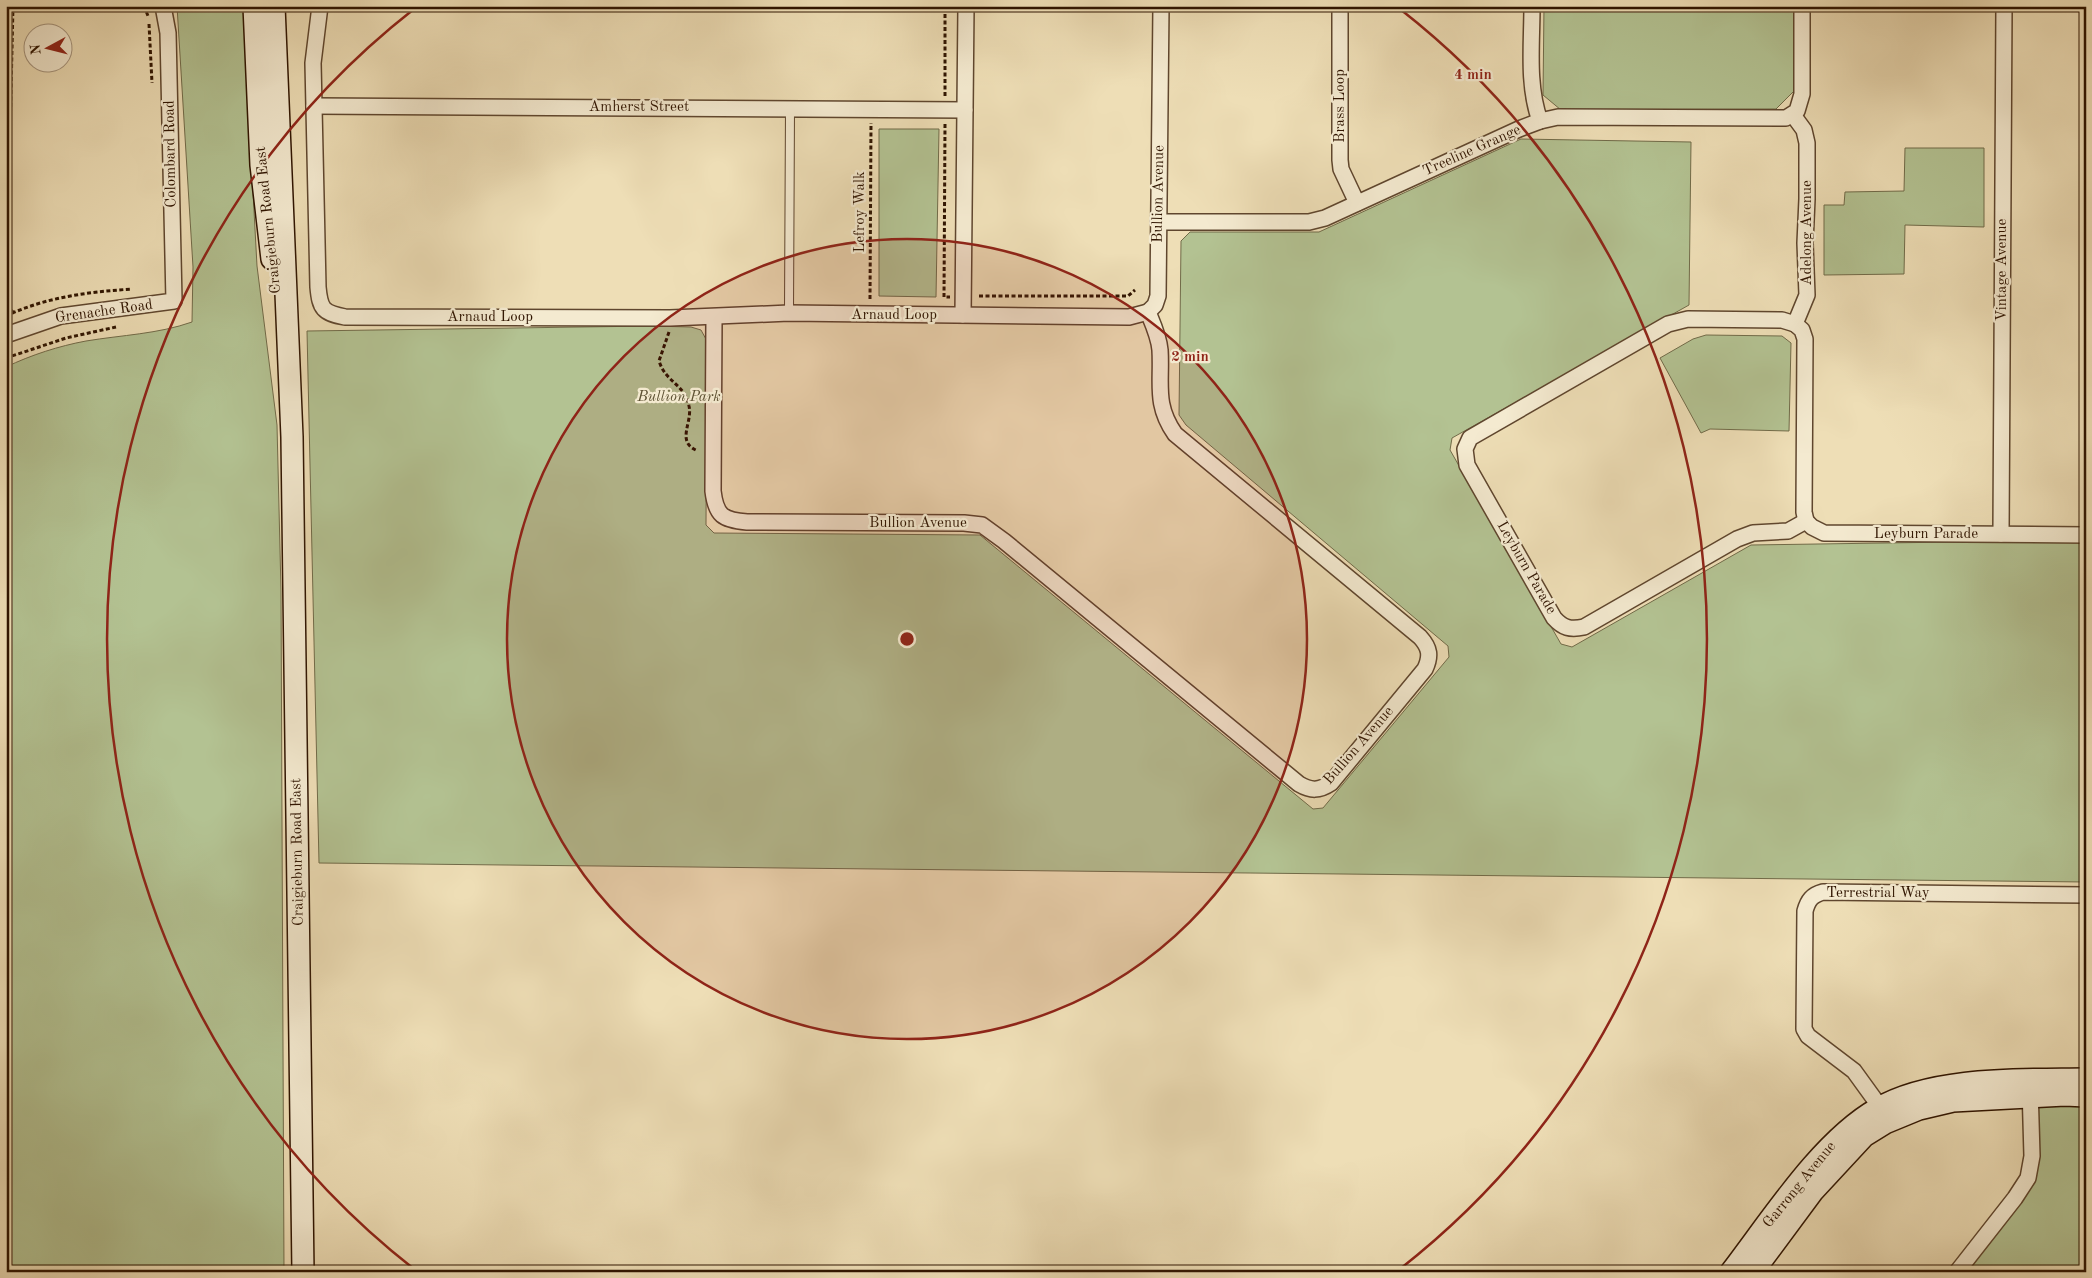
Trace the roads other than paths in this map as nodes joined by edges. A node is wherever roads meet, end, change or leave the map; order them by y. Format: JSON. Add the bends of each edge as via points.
{"nodes":[{"id":1,"x":163,"y":6,"type":"edge"},
{"id":2,"x":254,"y":6,"type":"edge"},
{"id":3,"x":274,"y":6,"type":"edge"},
{"id":4,"x":320,"y":6,"type":"edge"},
{"id":5,"x":966,"y":6,"type":"edge"},
{"id":6,"x":1161,"y":6,"type":"edge"},
{"id":7,"x":1340,"y":6,"type":"edge"},
{"id":8,"x":1532,"y":6,"type":"edge"},
{"id":9,"x":1802,"y":6,"type":"edge"},
{"id":10,"x":2004,"y":6,"type":"edge"},
{"id":11,"x":314,"y":106,"type":"junction"},
{"id":12,"x":790,"y":108,"type":"junction"},
{"id":13,"x":965,"y":110,"type":"junction"},
{"id":14,"x":1793,"y":115,"type":"junction"},
{"id":15,"x":1540,"y":121,"type":"junction"},
{"id":16,"x":1357,"y":203,"type":"junction"},
{"id":17,"x":1158,"y":222,"type":"junction"},
{"id":18,"x":174,"y":302,"type":"joint"},
{"id":19,"x":1148,"y":312,"type":"junction"},
{"id":20,"x":789,"y":313,"type":"junction"},
{"id":21,"x":962,"y":315,"type":"junction"},
{"id":22,"x":714,"y":317,"type":"junction"},
{"id":23,"x":1795,"y":324,"type":"junction"},
{"id":24,"x":6,"y":335,"type":"edge"},
{"id":25,"x":292,"y":433,"type":"junction"},
{"id":26,"x":1806,"y":521,"type":"junction"},
{"id":27,"x":2001,"y":534,"type":"junction"},
{"id":28,"x":2086,"y":535,"type":"edge"},
{"id":29,"x":2086,"y":895,"type":"edge"},
{"id":30,"x":2086,"y":1079,"type":"edge"},
{"id":31,"x":2030,"y":1089,"type":"junction"},
{"id":32,"x":2086,"y":1096,"type":"edge"},
{"id":33,"x":1881,"y":1115,"type":"junction"},
{"id":34,"x":303,"y":1272,"type":"edge"},
{"id":35,"x":1731,"y":1272,"type":"edge"},
{"id":36,"x":1753,"y":1272,"type":"edge"},
{"id":37,"x":1958,"y":1272,"type":"edge"}],
"edges":[{"from":1,"to":18,"type":"street","name":"Colombard Road","via":[[168,33]]},
{"from":2,"to":25,"type":"main road","name":"Craigieburn Road East","via":[[261,165]]},
{"from":3,"to":25,"type":"main road","name":"Craigieburn Road East"},
{"from":4,"to":11,"type":"street","name":"Arnaud Loop","via":[[314,55]]},
{"from":5,"to":13,"type":"street"},
{"from":6,"to":17,"type":"street","name":"Bullion Avenue"},
{"from":7,"to":16,"type":"street","name":"Brass Loop","via":[[1340,160]]},
{"from":8,"to":15,"type":"street","via":[[1532,90]]},
{"from":9,"to":14,"type":"street","via":[[1802,94]]},
{"from":10,"to":27,"type":"street","name":"Vintage Avenue"},
{"from":11,"to":12,"type":"street","name":"Amherst Street"},
{"from":11,"to":22,"type":"street","name":"Arnaud Loop","via":[[319,301],[329,314],[345,317]]},
{"from":12,"to":13,"type":"street","name":"Amherst Street"},
{"from":12,"to":20,"type":"lane"},
{"from":13,"to":21,"type":"street"},
{"from":14,"to":15,"type":"street","name":"Treeline Grange","via":[[1777,119],[1558,118]]},
{"from":14,"to":23,"type":"street","name":"Adelong Avenue","via":[[1804,130],[1807,143],[1807,295]]},
{"from":15,"to":16,"type":"street","name":"Treeline Grange"},
{"from":16,"to":17,"type":"street","name":"Treeline Grange","via":[[1309,222]]},
{"from":17,"to":19,"type":"street","name":"Bullion Avenue","via":[[1158,296]]},
{"from":18,"to":24,"type":"street","name":"Grenache Road","via":[[61,316]]},
{"from":19,"to":21,"type":"street","name":"Arnaud Loop","via":[[1129,317]]},
{"from":19,"to":22,"type":"street","name":"Bullion Avenue","via":[[1160,348],[1161,409],[1175,434],[1420,637],[1430,653],[1425,669],[1331,783],[1323,788],[1307,789],[1299,784],[990,530],[975,523],[732,520],[723,516],[714,501]]},
{"from":20,"to":21,"type":"street","name":"Arnaud Loop"},
{"from":20,"to":22,"type":"street","name":"Arnaud Loop"},
{"from":23,"to":26,"type":"street","via":[[1805,339]]},
{"from":23,"to":26,"type":"street","name":"Leyburn Parade","via":[[1782,320],[1694,319],[1668,324],[1470,438],[1465,456],[1467,465],[1554,618],[1567,628],[1584,627],[1742,537],[1753,533],[1788,531]]},
{"from":25,"to":34,"type":"main road","name":"Craigieburn Road East"},
{"from":26,"to":27,"type":"street","name":"Leyburn Parade","via":[[1824,533]]},
{"from":27,"to":28,"type":"street","name":"Leyburn Parade"},
{"from":29,"to":33,"type":"street","name":"Terrestrial Way","via":[[1823,892],[1813,895],[1807,902],[1805,917],[1804,1029],[1808,1036],[1854,1071]]},
{"from":30,"to":31,"type":"main road","name":"Garrong Avenue"},
{"from":31,"to":32,"type":"main road","name":"Garrong Avenue"},
{"from":31,"to":33,"type":"main road","name":"Garrong Avenue"},
{"from":31,"to":37,"type":"street","via":[[2032,1156],[2028,1178]]},
{"from":33,"to":35,"type":"main road","name":"Garrong Avenue","via":[[1842,1134]]},
{"from":33,"to":36,"type":"main road","name":"Garrong Avenue","via":[[1813,1191]]}]}
